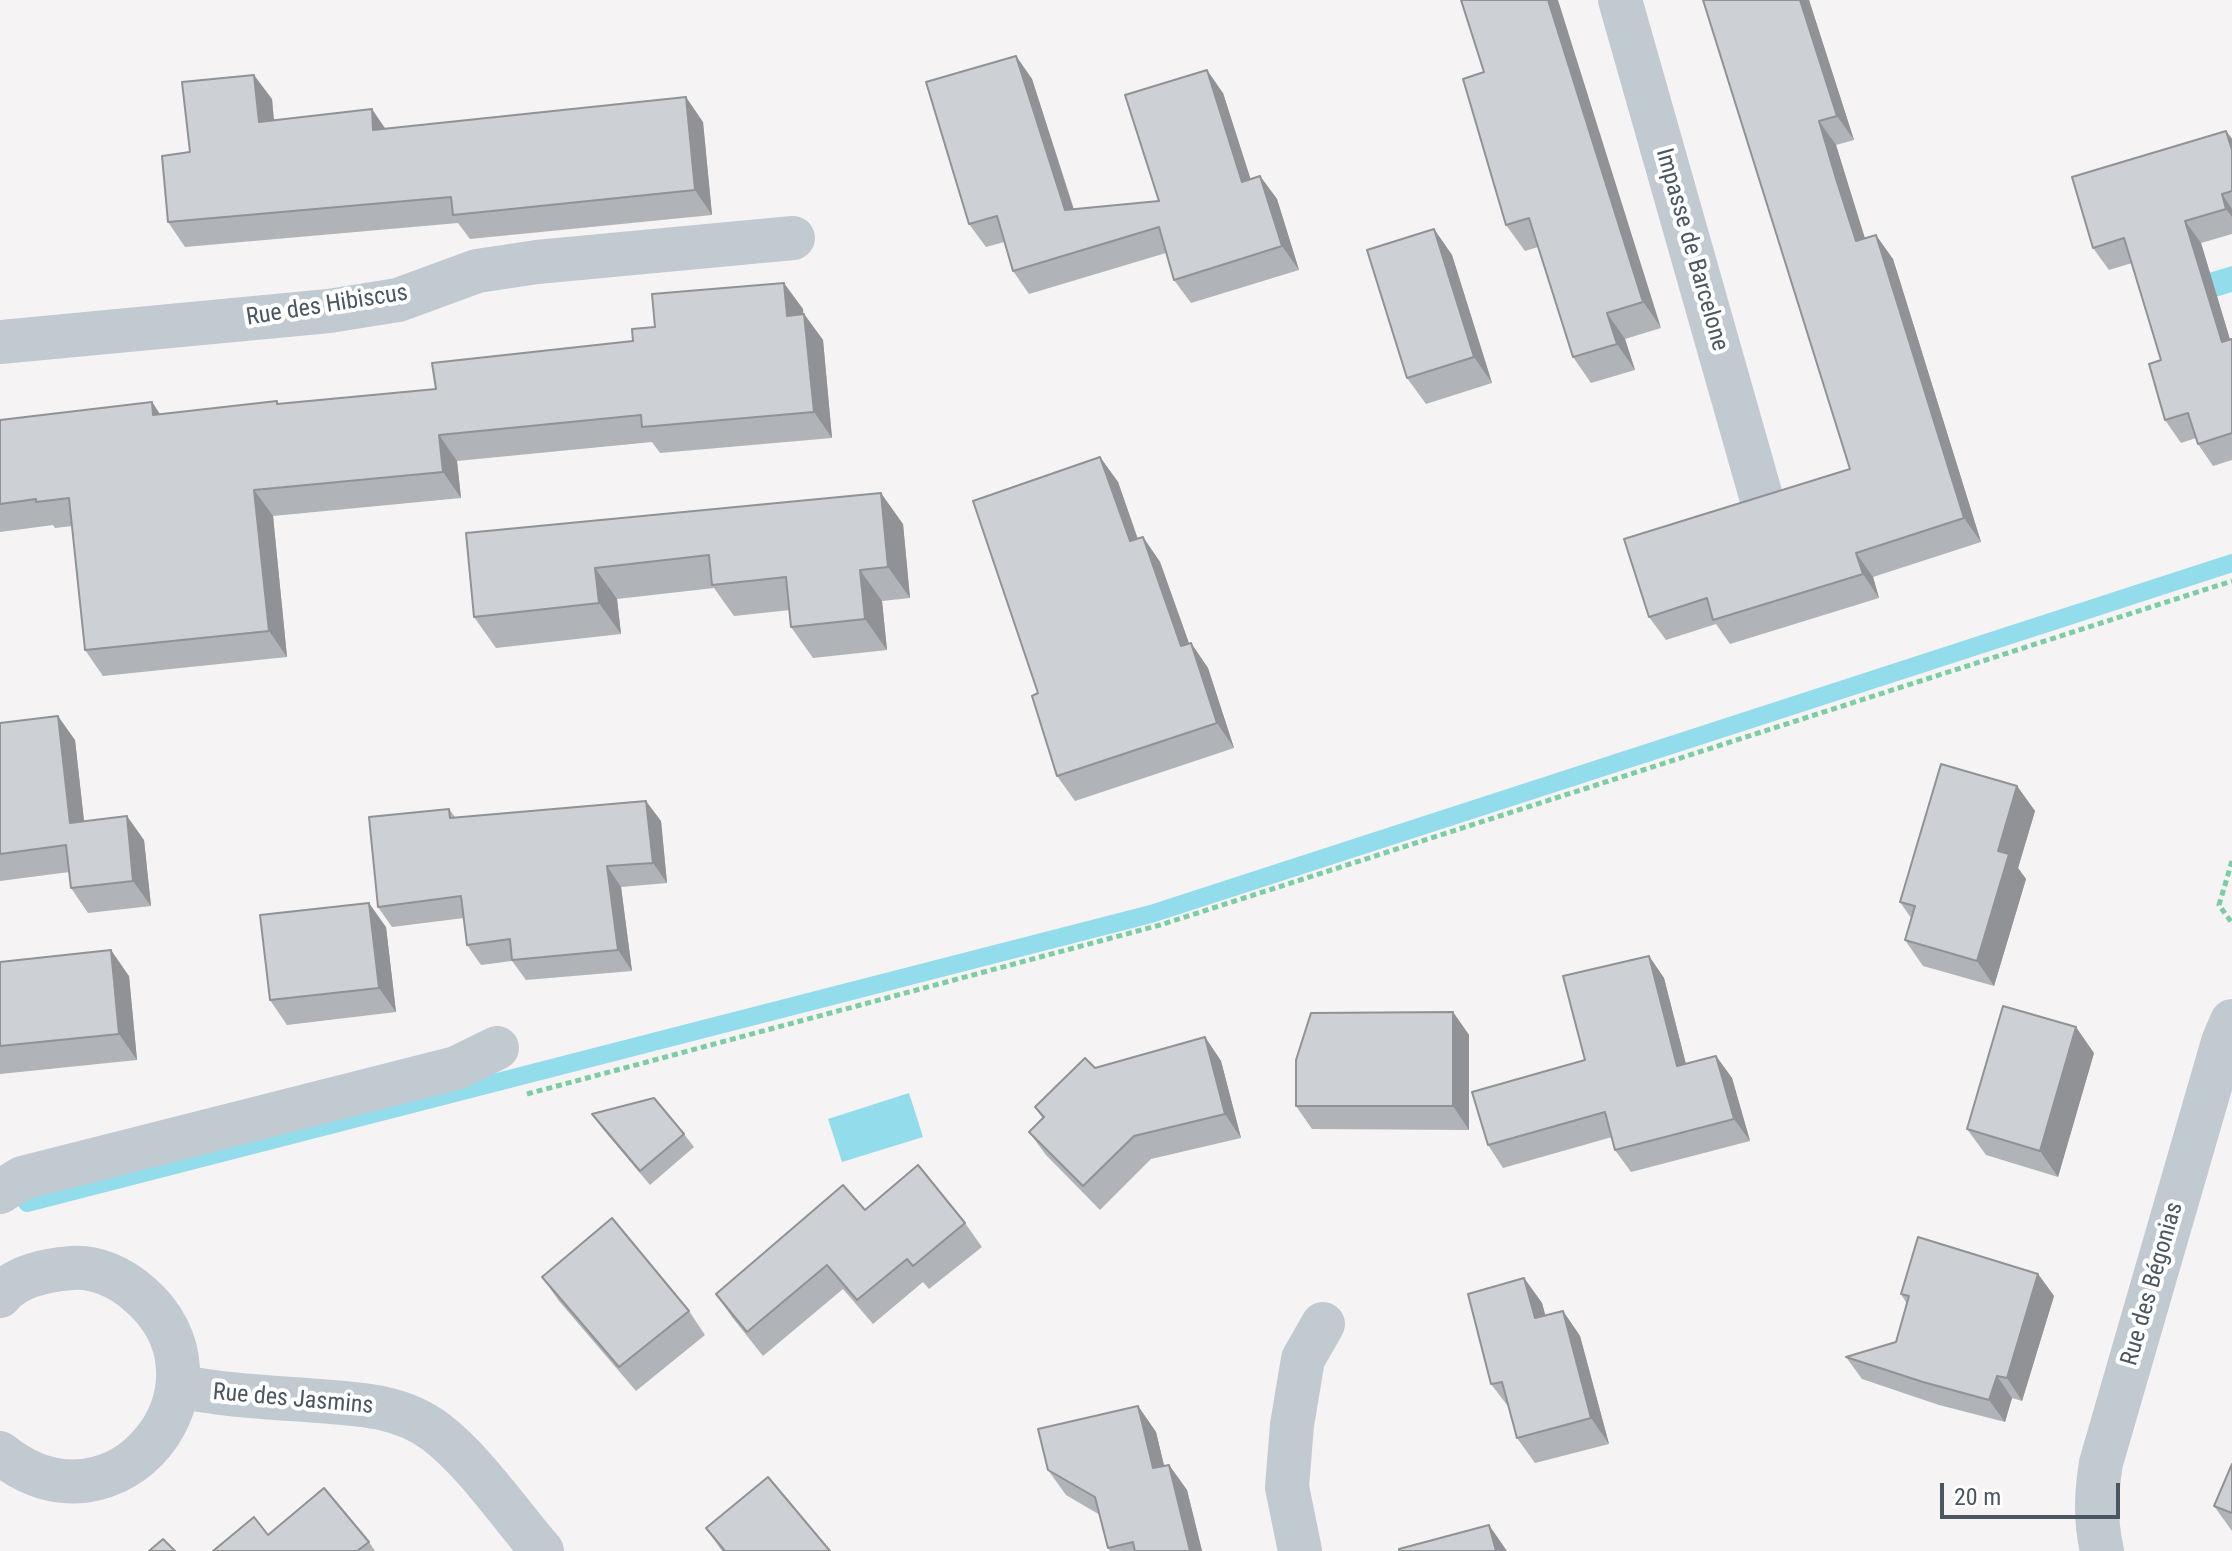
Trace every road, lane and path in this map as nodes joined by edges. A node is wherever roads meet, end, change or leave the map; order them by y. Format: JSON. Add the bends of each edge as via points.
{"nodes":[{"id":1,"x":1620,"y":0,"type":"edge"},
{"id":2,"x":793,"y":238,"type":"dead end"},
{"id":3,"x":0,"y":342,"type":"edge"},
{"id":4,"x":1762,"y":500,"type":"edge"},
{"id":5,"x":2232,"y":581,"type":"edge"},
{"id":6,"x":2232,"y":861,"type":"edge"},
{"id":7,"x":2232,"y":923,"type":"edge"},
{"id":8,"x":2232,"y":1021,"type":"edge"},
{"id":9,"x":497,"y":1048,"type":"dead end"},
{"id":10,"x":518,"y":1096,"type":"dead end"},
{"id":11,"x":0,"y":1192,"type":"edge"},
{"id":12,"x":1,"y":1290,"type":"edge"},
{"id":13,"x":1323,"y":1324,"type":"dead end"},
{"id":14,"x":178,"y":1386,"type":"junction"},
{"id":15,"x":0,"y":1453,"type":"edge"},
{"id":16,"x":542,"y":1551,"type":"edge"},
{"id":17,"x":1300,"y":1551,"type":"edge"},
{"id":18,"x":2102,"y":1551,"type":"edge"}],
"edges":[{"from":1,"to":4,"type":"street","name":"Impasse de Barcelone"},
{"from":2,"to":3,"type":"street","name":"Rue des Hibiscus","via":[[477,271],[398,300],[329,311]]},
{"from":5,"to":10,"type":"path","via":[[1160,925]]},
{"from":6,"to":7,"type":"path","via":[[2219,905]]},
{"from":8,"to":18,"type":"street","name":"Rue des Bégonias","via":[[2101,1463],[2096,1525]]},
{"from":9,"to":11,"type":"street","via":[[456,1068],[22,1178]]},
{"from":12,"to":14,"type":"street","via":[[42,1271],[83,1267],[123,1280],[155,1307],[174,1344]]},
{"from":13,"to":17,"type":"street","via":[[1303,1359],[1292,1425],[1287,1487]]},
{"from":14,"to":15,"type":"street","via":[[169,1419],[156,1439],[121,1470],[87,1482],[51,1481],[19,1468]]},
{"from":14,"to":16,"type":"street","name":"Rue des Jasmins","via":[[370,1405],[414,1419],[456,1450]]}]}
